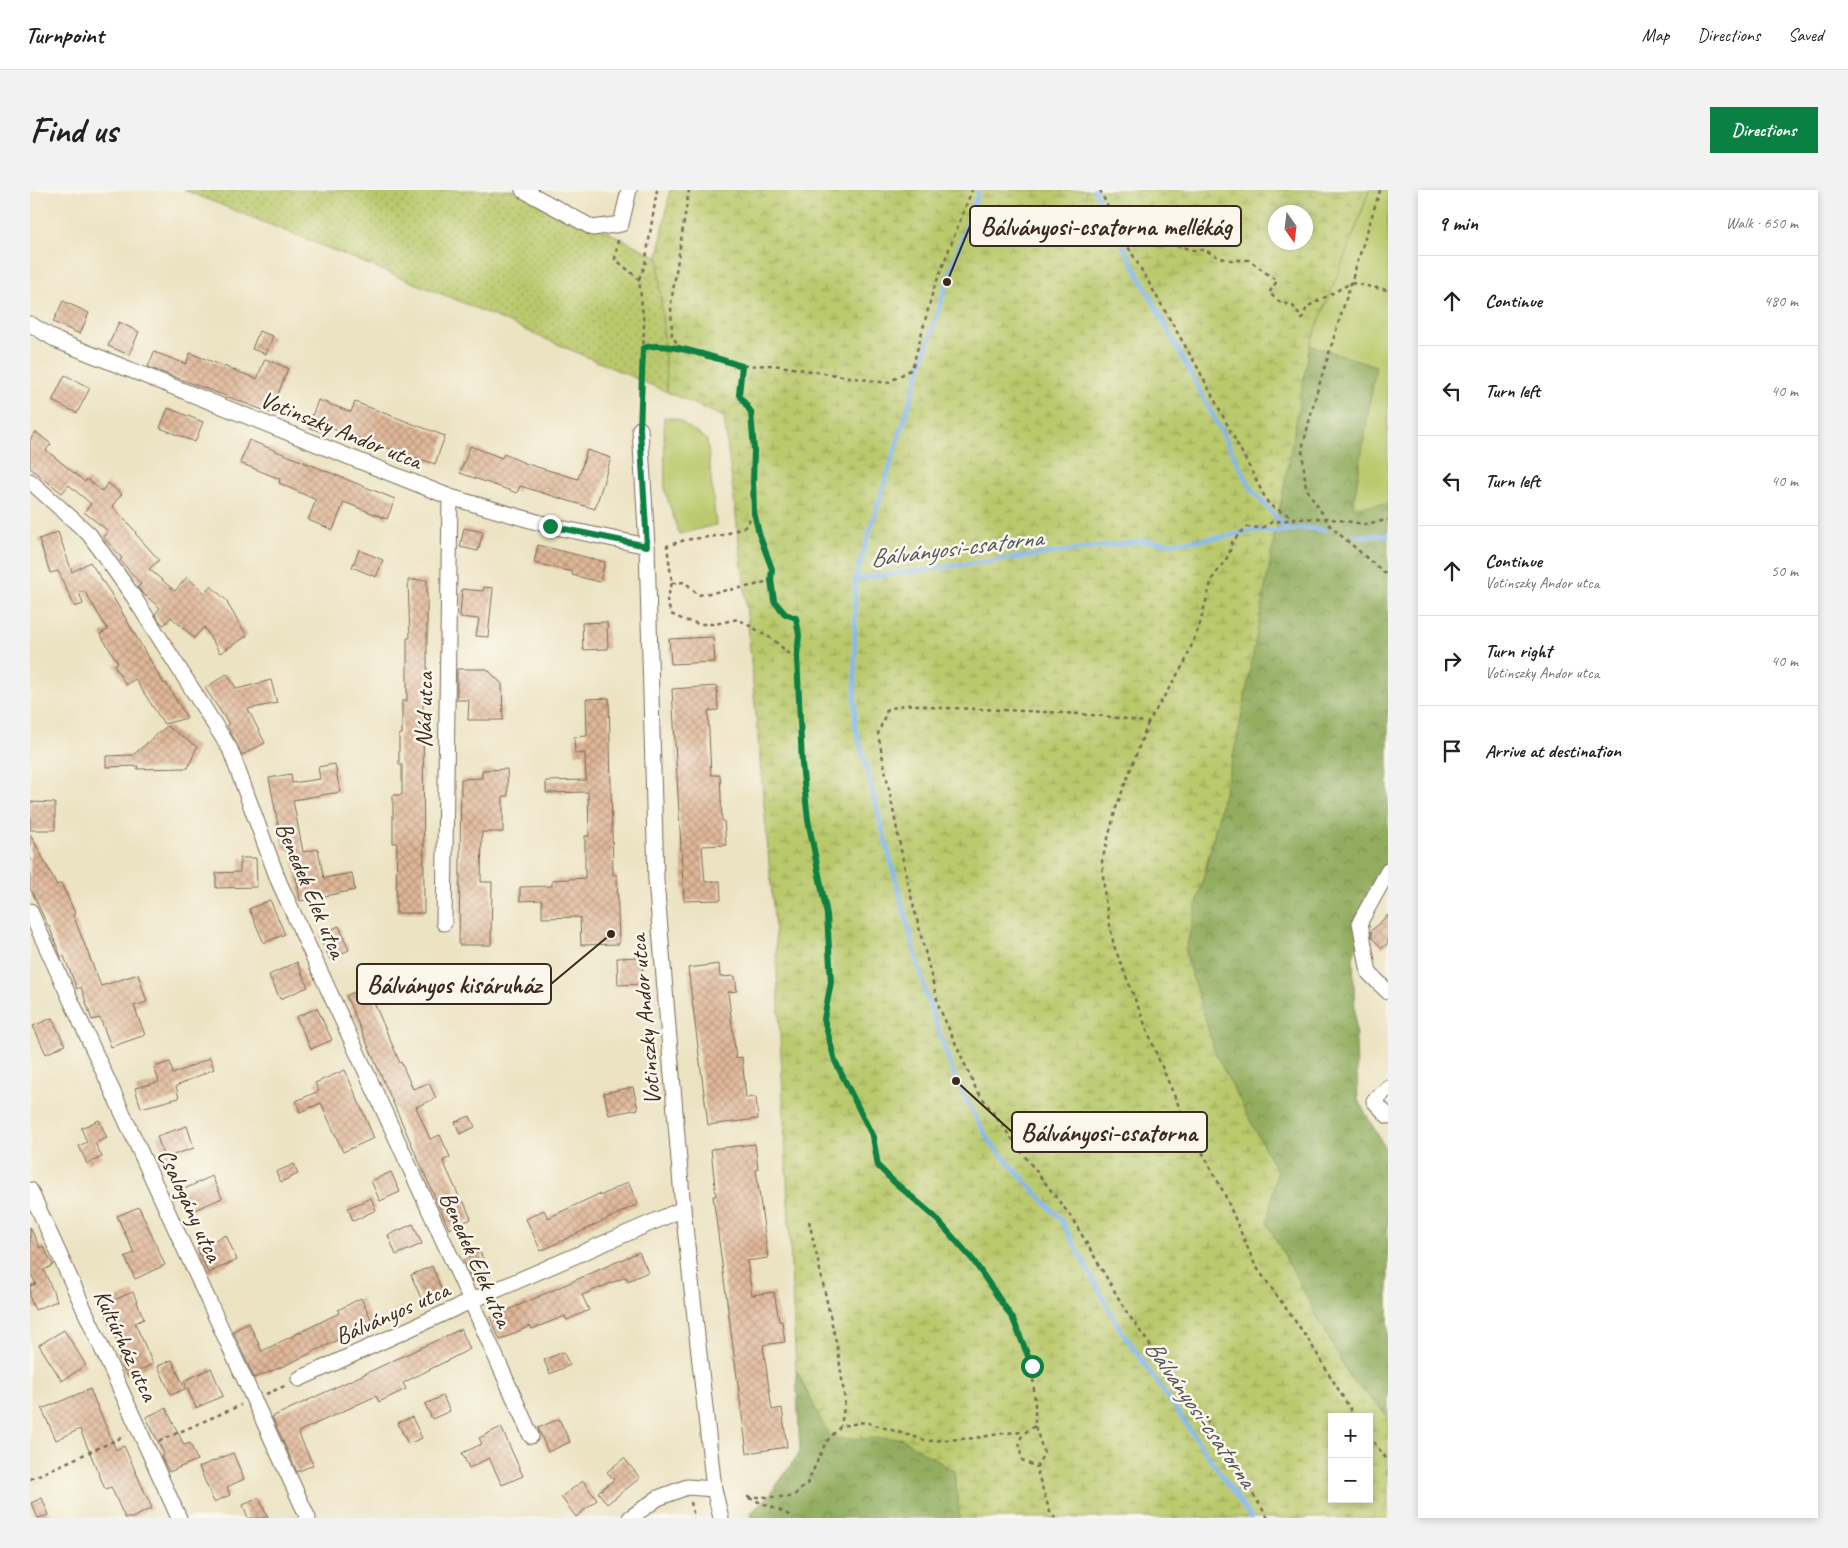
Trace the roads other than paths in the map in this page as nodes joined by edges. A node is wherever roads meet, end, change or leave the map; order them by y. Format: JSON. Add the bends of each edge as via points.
{"nodes":[{"id":1,"x":523,"y":190,"type":"edge"},
{"id":2,"x":629,"y":190,"type":"edge"},
{"id":3,"x":30,"y":324,"type":"edge"},
{"id":4,"x":640,"y":429,"type":"road end"},
{"id":5,"x":30,"y":481,"type":"edge"},
{"id":6,"x":450,"y":497,"type":"junction"},
{"id":7,"x":647,"y":546,"type":"junction"},
{"id":8,"x":1388,"y":871,"type":"edge"},
{"id":9,"x":30,"y":911,"type":"edge"},
{"id":10,"x":444,"y":923,"type":"dead end"},
{"id":11,"x":1388,"y":992,"type":"edge"},
{"id":12,"x":1388,"y":1088,"type":"edge"},
{"id":13,"x":1388,"y":1116,"type":"edge"},
{"id":14,"x":30,"y":1190,"type":"edge"},
{"id":15,"x":684,"y":1209,"type":"junction"},
{"id":16,"x":472,"y":1301,"type":"junction"},
{"id":17,"x":299,"y":1379,"type":"road end"},
{"id":18,"x":531,"y":1436,"type":"dead end"},
{"id":19,"x":714,"y":1489,"type":"junction"},
{"id":20,"x":179,"y":1518,"type":"edge"},
{"id":21,"x":308,"y":1518,"type":"edge"},
{"id":22,"x":630,"y":1518,"type":"edge"},
{"id":23,"x":721,"y":1518,"type":"edge"}],
"edges":[{"from":1,"to":2,"type":"street","via":[[593,228],[621,224]]},
{"from":3,"to":6,"type":"street","name":"Votinszky Andor utca","via":[[58,342]]},
{"from":4,"to":7,"type":"street","name":"Votinszky Andor utca"},
{"from":5,"to":16,"type":"street","name":"Benedek Elek utca","via":[[89,534],[133,596],[230,749],[279,882]]},
{"from":6,"to":7,"type":"street","name":"Votinszky Andor utca","via":[[550,526]]},
{"from":6,"to":10,"type":"street","name":"Nád utca"},
{"from":7,"to":15,"type":"street","name":"Votinszky Andor utca","via":[[656,880]]},
{"from":8,"to":11,"type":"street","via":[[1360,922],[1370,973]]},
{"from":9,"to":21,"type":"street","name":"Csalogány utca"},
{"from":12,"to":13,"type":"street","via":[[1374,1101]]},
{"from":14,"to":20,"type":"street","name":"Kultúrház utca"},
{"from":15,"to":16,"type":"street","name":"Bálványos utca"},
{"from":15,"to":19,"type":"street","name":"Votinszky Andor utca"},
{"from":16,"to":17,"type":"street","name":"Bálványos utca"},
{"from":16,"to":18,"type":"street","name":"Benedek Elek utca"},
{"from":19,"to":22,"type":"street","via":[[687,1487],[658,1498]]},
{"from":19,"to":23,"type":"street","name":"Votinszky Andor utca"}]}
